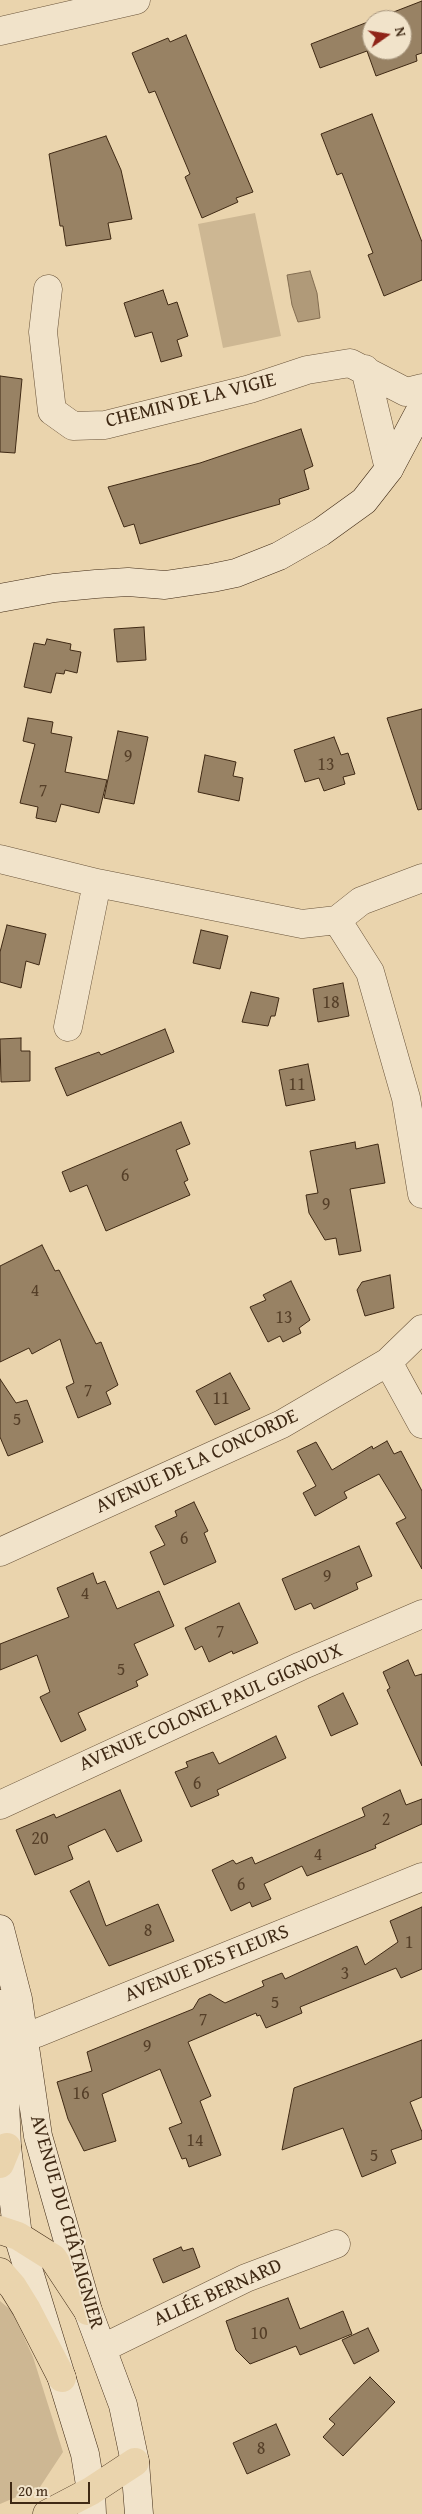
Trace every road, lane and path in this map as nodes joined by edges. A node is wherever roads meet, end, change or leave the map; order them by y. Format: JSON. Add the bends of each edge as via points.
{"nodes":[{"id":1,"x":136,"y":0,"type":"edge"},
{"id":2,"x":0,"y":31,"type":"edge"},
{"id":3,"x":48,"y":289,"type":"dead end"},
{"id":4,"x":364,"y":369,"type":"junction"},
{"id":5,"x":422,"y":388,"type":"edge"},
{"id":6,"x":422,"y":408,"type":"edge"},
{"id":7,"x":389,"y":469,"type":"junction"},
{"id":8,"x":0,"y":598,"type":"edge"},
{"id":9,"x":0,"y":859,"type":"edge"},
{"id":10,"x":422,"y":878,"type":"edge"},
{"id":11,"x":97,"y":883,"type":"junction"},
{"id":12,"x":338,"y":920,"type":"junction"},
{"id":13,"x":68,"y":1027,"type":"dead end"},
{"id":14,"x":414,"y":1096,"type":"edge"},
{"id":15,"x":422,"y":1194,"type":"edge"},
{"id":16,"x":422,"y":1329,"type":"edge"},
{"id":17,"x":388,"y":1362,"type":"junction"},
{"id":18,"x":422,"y":1424,"type":"edge"},
{"id":19,"x":0,"y":1552,"type":"edge"},
{"id":20,"x":422,"y":1614,"type":"edge"},
{"id":21,"x":0,"y":1804,"type":"edge"},
{"id":22,"x":422,"y":1877,"type":"edge"},
{"id":23,"x":0,"y":1929,"type":"edge"},
{"id":24,"x":1,"y":2004,"type":"edge"},
{"id":25,"x":23,"y":2037,"type":"junction"},
{"id":26,"x":18,"y":2091,"type":"junction"},
{"id":27,"x":4,"y":2156,"type":"edge"},
{"id":28,"x":9,"y":2233,"type":"edge"},
{"id":29,"x":336,"y":2244,"type":"dead end"},
{"id":30,"x":0,"y":2272,"type":"edge"},
{"id":31,"x":88,"y":2311,"type":"junction"},
{"id":32,"x":103,"y":2348,"type":"junction"},
{"id":33,"x":62,"y":2378,"type":"junction"},
{"id":34,"x":135,"y":2462,"type":"junction"},
{"id":35,"x":92,"y":2502,"type":"edge"},
{"id":36,"x":47,"y":2514,"type":"edge"},
{"id":37,"x":139,"y":2514,"type":"edge"}],
"edges":[{"from":1,"to":2,"type":"street"},
{"from":3,"to":4,"type":"street","name":"CHEMIN DE LA VIGIE","via":[[43,332],[52,411],[72,426],[105,425],[250,389],[307,370],[350,363]]},
{"from":4,"to":5,"type":"street","name":"CHEMIN DE LA VIGIE","via":[[388,385],[406,392]]},
{"from":4,"to":7,"type":"street"},
{"from":6,"to":7,"type":"street"},
{"from":7,"to":8,"type":"street","via":[[364,501],[321,532],[279,556],[236,573],[165,585],[96,584]]},
{"from":9,"to":11,"type":"street"},
{"from":10,"to":12,"type":"street","via":[[361,901]]},
{"from":11,"to":12,"type":"street","via":[[302,924]]},
{"from":11,"to":13,"type":"street"},
{"from":12,"to":14,"type":"street","via":[[370,972]]},
{"from":14,"to":15,"type":"street"},
{"from":16,"to":17,"type":"street","name":"AVENUE DE LA CONCORDE"},
{"from":17,"to":18,"type":"street"},
{"from":17,"to":19,"type":"street","name":"AVENUE DE LA CONCORDE","via":[[282,1424]]},
{"from":20,"to":21,"type":"street","name":"AVENUE COLONEL PAUL GIGNOUX"},
{"from":22,"to":25,"type":"street","name":"AVENUE DES FLEURS"},
{"from":23,"to":25,"type":"street","name":"AVENUE DU CHÂTAIGNIER","via":[[12,1970]]},
{"from":24,"to":25,"type":"street"},
{"from":24,"to":26,"type":"street","name":"AVENUE DU CHÂTAIGNIER"},
{"from":25,"to":26,"type":"street","name":"AVENUE DU CHÂTAIGNIER"},
{"from":26,"to":27,"type":"street","name":"AVENUE DU CHÂTAIGNIER"},
{"from":26,"to":31,"type":"street","name":"AVENUE DU CHÂTAIGNIER","via":[[38,2136]]},
{"from":27,"to":28,"type":"street","name":"AVENUE DU CHÂTAIGNIER"},
{"from":28,"to":31,"type":"highway","via":[[53,2258]]},
{"from":28,"to":33,"type":"street","name":"AVENUE DU CHÂTAIGNIER"},
{"from":29,"to":32,"type":"street","name":"ALLÉE BERNARD","via":[[246,2278]]},
{"from":30,"to":33,"type":"highway","via":[[26,2308]]},
{"from":31,"to":32,"type":"street","name":"AVENUE DU CHÂTAIGNIER"},
{"from":32,"to":34,"type":"street","name":"AVENUE DU CHÂTAIGNIER","via":[[123,2405]]},
{"from":33,"to":35,"type":"street","name":"AVENUE DU CHÂTAIGNIER","via":[[85,2454]]},
{"from":34,"to":35,"type":"highway"},
{"from":34,"to":37,"type":"street","name":"AVENUE DU CHÂTAIGNIER"},
{"from":35,"to":36,"type":"highway"}]}
